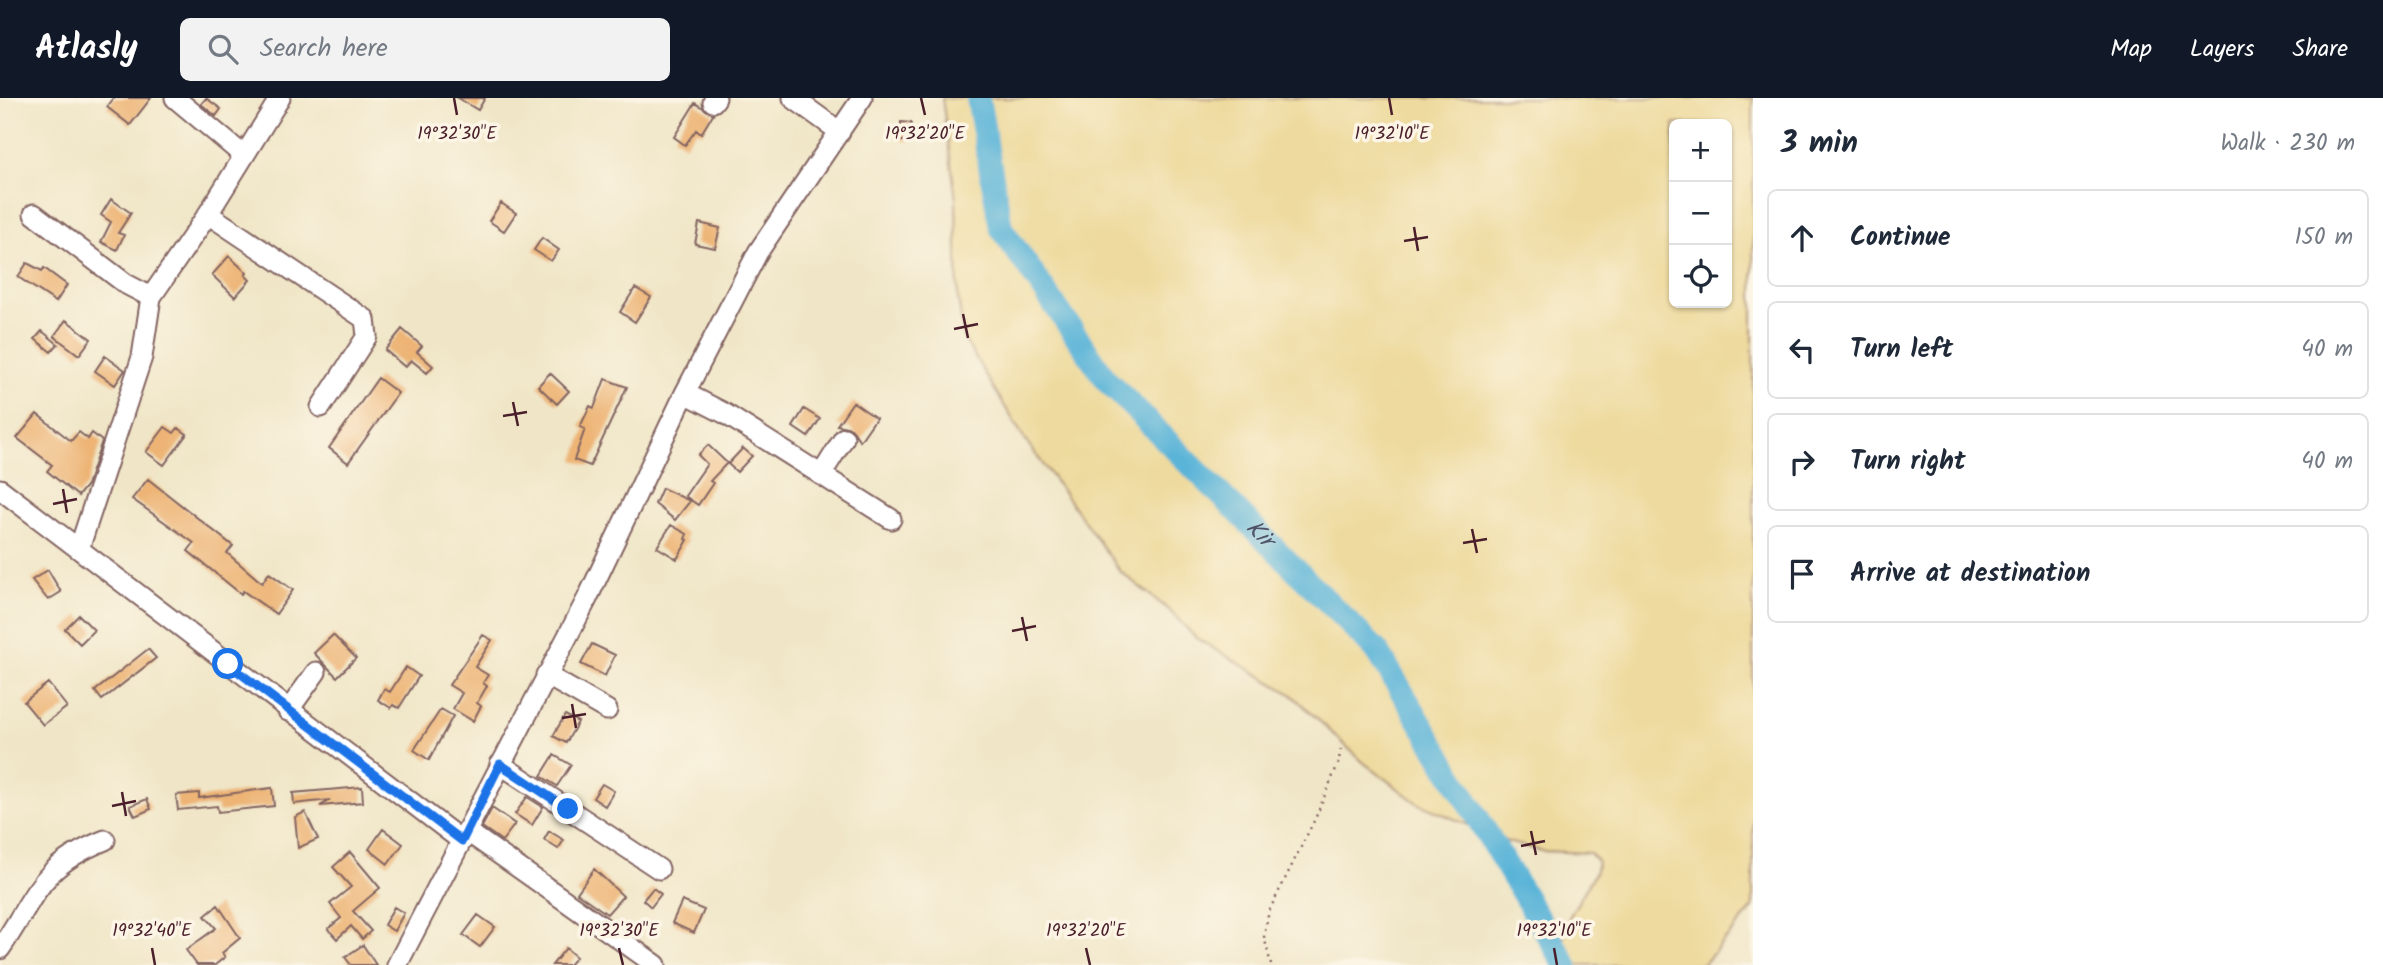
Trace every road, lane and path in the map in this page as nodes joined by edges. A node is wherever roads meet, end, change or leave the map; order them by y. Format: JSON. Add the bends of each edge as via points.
{"nodes":[{"id":1,"x":176,"y":98,"type":"edge"},
{"id":2,"x":281,"y":98,"type":"edge"},
{"id":3,"x":793,"y":98,"type":"edge"},
{"id":4,"x":862,"y":98,"type":"edge"},
{"id":5,"x":840,"y":132,"type":"junction"},
{"id":6,"x":243,"y":155,"type":"junction"},
{"id":7,"x":34,"y":214,"type":"dead end"},
{"id":8,"x":208,"y":215,"type":"junction"},
{"id":9,"x":151,"y":297,"type":"junction"},
{"id":10,"x":685,"y":393,"type":"junction"},
{"id":11,"x":321,"y":407,"type":"dead end"},
{"id":12,"x":844,"y":439,"type":"dead end"},
{"id":13,"x":821,"y":475,"type":"junction"},
{"id":14,"x":0,"y":489,"type":"edge"},
{"id":15,"x":891,"y":519,"type":"dead end"},
{"id":16,"x":79,"y":549,"type":"junction"},
{"id":17,"x":316,"y":672,"type":"dead end"},
{"id":18,"x":546,"y":675,"type":"junction"},
{"id":19,"x":607,"y":710,"type":"dead end"},
{"id":20,"x":288,"y":711,"type":"junction"},
{"id":21,"x":1341,"y":749,"type":"dead end"},
{"id":22,"x":500,"y":764,"type":"junction"},
{"id":23,"x":465,"y":837,"type":"junction"},
{"id":24,"x":105,"y":840,"type":"dead end"},
{"id":25,"x":659,"y":869,"type":"dead end"},
{"id":26,"x":0,"y":949,"type":"edge"},
{"id":27,"x":397,"y":965,"type":"edge"},
{"id":28,"x":656,"y":965,"type":"edge"},
{"id":29,"x":1271,"y":965,"type":"edge"}],
"edges":[{"from":1,"to":6,"type":"street"},
{"from":2,"to":6,"type":"street"},
{"from":3,"to":5,"type":"street"},
{"from":4,"to":5,"type":"street"},
{"from":5,"to":10,"type":"street","via":[[758,252]]},
{"from":6,"to":8,"type":"street"},
{"from":7,"to":9,"type":"street","via":[[126,284]]},
{"from":8,"to":9,"type":"street"},
{"from":8,"to":11,"type":"street","via":[[365,319],[367,336]]},
{"from":9,"to":16,"type":"street","via":[[142,357]]},
{"from":10,"to":13,"type":"street"},
{"from":10,"to":18,"type":"street"},
{"from":12,"to":13,"type":"street"},
{"from":13,"to":15,"type":"street"},
{"from":14,"to":16,"type":"street"},
{"from":16,"to":20,"type":"street"},
{"from":17,"to":20,"type":"street"},
{"from":18,"to":19,"type":"street"},
{"from":18,"to":22,"type":"street"},
{"from":20,"to":23,"type":"street"},
{"from":21,"to":29,"type":"path","via":[[1315,819],[1269,911],[1265,936]]},
{"from":22,"to":23,"type":"street"},
{"from":22,"to":25,"type":"street"},
{"from":23,"to":27,"type":"street"},
{"from":23,"to":28,"type":"street"},
{"from":24,"to":26,"type":"street","via":[[59,863],[33,890]]}]}
